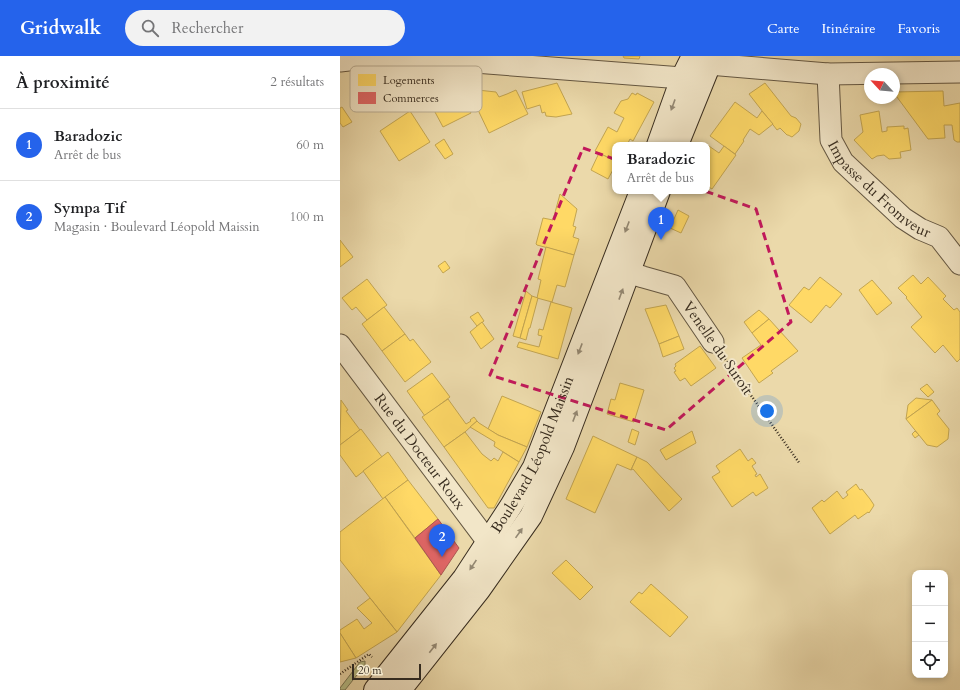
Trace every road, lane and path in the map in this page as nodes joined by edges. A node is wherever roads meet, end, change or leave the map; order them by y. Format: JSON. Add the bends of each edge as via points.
{"nodes":[{"id":1,"x":375,"y":56,"type":"edge"},
{"id":2,"x":705,"y":59,"type":"edge"},
{"id":3,"x":340,"y":61,"type":"edge"},
{"id":4,"x":960,"y":72,"type":"edge"},
{"id":5,"x":828,"y":74,"type":"junction"},
{"id":6,"x":682,"y":78,"type":"junction"},
{"id":7,"x":659,"y":142,"type":"edge"},
{"id":8,"x":678,"y":142,"type":"edge"},
{"id":9,"x":640,"y":194,"type":"edge"},
{"id":10,"x":658,"y":194,"type":"edge"},
{"id":11,"x":960,"y":264,"type":"edge"},
{"id":12,"x":620,"y":269,"type":"junction"},
{"id":13,"x":713,"y":342,"type":"joint"},
{"id":14,"x":340,"y":345,"type":"edge"},
{"id":15,"x":800,"y":464,"type":"dead end"},
{"id":16,"x":496,"y":549,"type":"junction"},
{"id":17,"x":377,"y":661,"type":"dead end"},
{"id":18,"x":340,"y":674,"type":"edge"},
{"id":19,"x":375,"y":690,"type":"edge"},
{"id":20,"x":400,"y":690,"type":"edge"}],
"edges":[{"from":1,"to":3,"type":"street"},
{"from":1,"to":6,"type":"street"},
{"from":2,"to":5,"type":"street"},
{"from":2,"to":6,"type":"street"},
{"from":2,"to":8,"type":"street"},
{"from":4,"to":5,"type":"street"},
{"from":5,"to":11,"type":"street","name":"Impasse du Fromveur","via":[[831,140],[843,162],[904,218],[920,229],[939,237]]},
{"from":6,"to":7,"type":"street","one_way":true},
{"from":9,"to":12,"type":"street","name":"Boulevard Léopold Maissin","one_way":true},
{"from":10,"to":12,"type":"street","name":"Boulevard Léopold Maissin"},
{"from":12,"to":13,"type":"street","name":"Venelle du Suroît","via":[[675,286]]},
{"from":12,"to":16,"type":"street","name":"Boulevard Léopold Maissin","via":[[534,467],[511,506]]},
{"from":13,"to":15,"type":"path","name":"Venelle du Suroît"},
{"from":14,"to":16,"type":"street","name":"Rue du Docteur Roux"},
{"from":16,"to":19,"type":"street","name":"Boulevard Léopold Maissin","one_way":true,"via":[[464,578]]},
{"from":20,"to":16,"type":"street","name":"Boulevard Léopold Maissin","one_way":true,"via":[[479,590]]},
{"from":17,"to":18,"type":"path","via":[[369,654]]}]}
